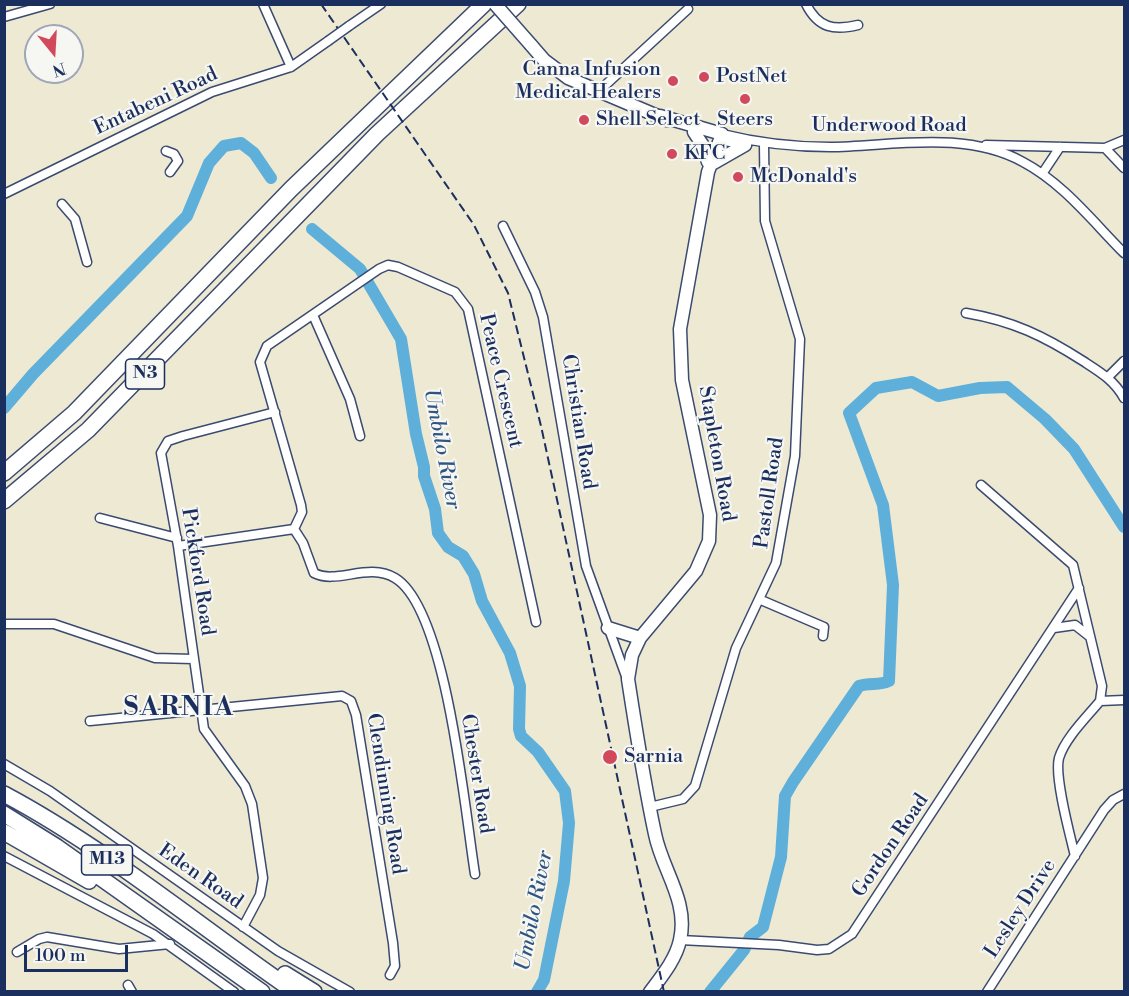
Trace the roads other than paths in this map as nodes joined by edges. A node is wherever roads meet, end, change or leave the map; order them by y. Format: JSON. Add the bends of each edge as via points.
{"nodes":[{"id":1,"x":50,"y":4,"type":"edge"},
{"id":2,"x":263,"y":4,"type":"edge"},
{"id":3,"x":381,"y":4,"type":"edge"},
{"id":4,"x":484,"y":4,"type":"edge"},
{"id":5,"x":495,"y":4,"type":"edge"},
{"id":6,"x":518,"y":4,"type":"edge"},
{"id":7,"x":806,"y":4,"type":"edge"},
{"id":8,"x":688,"y":9,"type":"dead end"},
{"id":9,"x":4,"y":17,"type":"edge"},
{"id":10,"x":858,"y":26,"type":"dead end"},
{"id":11,"x":291,"y":67,"type":"junction"},
{"id":12,"x":600,"y":90,"type":"junction"},
{"id":13,"x":660,"y":117,"type":"junction"},
{"id":14,"x":694,"y":132,"type":"junction"},
{"id":15,"x":716,"y":136,"type":"junction"},
{"id":16,"x":1125,"y":140,"type":"edge"},
{"id":17,"x":762,"y":144,"type":"junction"},
{"id":18,"x":972,"y":144,"type":"junction"},
{"id":19,"x":745,"y":145,"type":"junction"},
{"id":20,"x":1060,"y":147,"type":"junction"},
{"id":21,"x":1105,"y":148,"type":"junction"},
{"id":22,"x":166,"y":151,"type":"dead end"},
{"id":23,"x":709,"y":167,"type":"junction"},
{"id":24,"x":1125,"y":168,"type":"edge"},
{"id":25,"x":170,"y":172,"type":"dead end"},
{"id":26,"x":1042,"y":174,"type":"junction"},
{"id":27,"x":4,"y":194,"type":"edge"},
{"id":28,"x":62,"y":204,"type":"dead end"},
{"id":29,"x":503,"y":226,"type":"dead end"},
{"id":30,"x":1125,"y":253,"type":"edge"},
{"id":31,"x":87,"y":262,"type":"dead end"},
{"id":32,"x":966,"y":313,"type":"dead end"},
{"id":33,"x":313,"y":315,"type":"junction"},
{"id":34,"x":1125,"y":361,"type":"edge"},
{"id":35,"x":1108,"y":377,"type":"junction"},
{"id":36,"x":1125,"y":398,"type":"edge"},
{"id":37,"x":275,"y":412,"type":"junction"},
{"id":38,"x":360,"y":436,"type":"dead end"},
{"id":39,"x":4,"y":473,"type":"edge"},
{"id":40,"x":981,"y":484,"type":"dead end"},
{"id":41,"x":4,"y":501,"type":"edge"},
{"id":42,"x":100,"y":518,"type":"dead end"},
{"id":43,"x":294,"y":529,"type":"junction"},
{"id":44,"x":177,"y":542,"type":"junction"},
{"id":45,"x":1079,"y":588,"type":"junction"},
{"id":46,"x":761,"y":600,"type":"junction"},
{"id":47,"x":537,"y":622,"type":"dead end"},
{"id":48,"x":4,"y":624,"type":"edge"},
{"id":49,"x":608,"y":628,"type":"junction"},
{"id":50,"x":1054,"y":628,"type":"junction"},
{"id":51,"x":823,"y":636,"type":"dead end"},
{"id":52,"x":640,"y":638,"type":"junction"},
{"id":53,"x":1091,"y":639,"type":"junction"},
{"id":54,"x":193,"y":659,"type":"junction"},
{"id":55,"x":628,"y":679,"type":"junction"},
{"id":56,"x":1125,"y":700,"type":"edge"},
{"id":57,"x":1100,"y":701,"type":"junction"},
{"id":58,"x":201,"y":711,"type":"junction"},
{"id":59,"x":90,"y":721,"type":"dead end"},
{"id":60,"x":4,"y":764,"type":"edge"},
{"id":61,"x":4,"y":794,"type":"edge"},
{"id":62,"x":1125,"y":794,"type":"edge"},
{"id":63,"x":650,"y":807,"type":"junction"},
{"id":64,"x":4,"y":814,"type":"edge"},
{"id":65,"x":1070,"y":831,"type":"junction"},
{"id":66,"x":1091,"y":831,"type":"junction"},
{"id":67,"x":4,"y":832,"type":"edge"},
{"id":68,"x":4,"y":856,"type":"edge"},
{"id":69,"x":1075,"y":856,"type":"junction"},
{"id":70,"x":475,"y":874,"type":"dead end"},
{"id":71,"x":155,"y":918,"type":"junction"},
{"id":72,"x":243,"y":927,"type":"junction"},
{"id":73,"x":208,"y":928,"type":"junction"},
{"id":74,"x":680,"y":940,"type":"junction"},
{"id":75,"x":170,"y":944,"type":"junction"},
{"id":76,"x":16,"y":952,"type":"dead end"},
{"id":77,"x":390,"y":975,"type":"dead end"},
{"id":78,"x":234,"y":992,"type":"edge"},
{"id":79,"x":262,"y":992,"type":"edge"},
{"id":80,"x":295,"y":992,"type":"edge"},
{"id":81,"x":314,"y":992,"type":"edge"},
{"id":82,"x":350,"y":992,"type":"edge"},
{"id":83,"x":650,"y":992,"type":"edge"},
{"id":84,"x":987,"y":992,"type":"edge"}],
"edges":[{"from":1,"to":9,"type":"street"},
{"from":2,"to":11,"type":"street"},
{"from":3,"to":11,"type":"street","name":"Entabeni Road","bridge":true},
{"from":4,"to":39,"type":"highway","number":"N3","via":[[291,189],[74,413]]},
{"from":5,"to":12,"type":"main road","name":"Underwood Road","bridge":true,"via":[[557,72]]},
{"from":6,"to":41,"type":"highway","number":"N3","via":[[401,111],[88,430]]},
{"from":7,"to":10,"type":"street","via":[[813,17],[828,27]]},
{"from":8,"to":12,"type":"street"},
{"from":11,"to":27,"type":"street","name":"Entabeni Road","via":[[212,92]]},
{"from":12,"to":13,"type":"main road","name":"Underwood Road"},
{"from":13,"to":14,"type":"main road","name":"Underwood Road"},
{"from":13,"to":15,"type":"main road","name":"Underwood Road"},
{"from":14,"to":15,"type":"main road","name":"Underwood Road"},
{"from":14,"to":23,"type":"main road"},
{"from":15,"to":17,"type":"street","name":"Underwood Road"},
{"from":15,"to":19,"type":"street","name":"Underwood Road"},
{"from":15,"to":23,"type":"main road","name":"Stapleton Road"},
{"from":16,"to":21,"type":"street"},
{"from":17,"to":18,"type":"street","name":"Underwood Road"},
{"from":17,"to":19,"type":"street","name":"Underwood Road"},
{"from":17,"to":46,"type":"street","name":"Pastoll Road","via":[[765,221],[800,339],[794,465],[781,548]]},
{"from":18,"to":20,"type":"street"},
{"from":18,"to":26,"type":"street","name":"Underwood Road","via":[[1023,161]]},
{"from":19,"to":23,"type":"main road"},
{"from":20,"to":21,"type":"street"},
{"from":20,"to":26,"type":"street"},
{"from":21,"to":24,"type":"street"},
{"from":22,"to":25,"type":"street","via":[[178,161]]},
{"from":23,"to":52,"type":"main road","name":"Stapleton Road","via":[[680,329],[682,380],[710,515],[709,542],[696,571]]},
{"from":26,"to":30,"type":"street","name":"Underwood Road"},
{"from":28,"to":31,"type":"street","via":[[75,219]]},
{"from":29,"to":49,"type":"street","name":"Christian Road","via":[[543,317],[582,549]]},
{"from":32,"to":35,"type":"street","via":[[1033,331]]},
{"from":33,"to":37,"type":"street","name":"Peace Crescent","via":[[267,346],[262,354]]},
{"from":33,"to":38,"type":"street","via":[[350,399]]},
{"from":33,"to":47,"type":"street","name":"Peace Crescent","via":[[388,265],[455,292],[468,309]]},
{"from":34,"to":35,"type":"street"},
{"from":35,"to":36,"type":"street"},
{"from":37,"to":43,"type":"street","via":[[301,505]]},
{"from":37,"to":44,"type":"street","name":"Pickford Road","via":[[168,441],[163,446],[162,462]]},
{"from":40,"to":45,"type":"street","via":[[1069,560]]},
{"from":42,"to":44,"type":"street"},
{"from":43,"to":44,"type":"street"},
{"from":43,"to":70,"type":"street","name":"Chester Road","via":[[311,570],[319,576],[376,572],[402,583],[417,605],[444,679]]},
{"from":44,"to":54,"type":"street","name":"Pickford Road"},
{"from":45,"to":50,"type":"street","name":"Gordon Road"},
{"from":45,"to":53,"type":"street"},
{"from":46,"to":51,"type":"street","via":[[824,627]]},
{"from":46,"to":63,"type":"street","name":"Pastoll Road","via":[[736,648],[695,786],[683,799]]},
{"from":48,"to":54,"type":"street","via":[[54,624],[155,658]]},
{"from":49,"to":52,"type":"main road"},
{"from":49,"to":55,"type":"street","name":"Christian Road"},
{"from":50,"to":53,"type":"street","via":[[1075,625]]},
{"from":50,"to":74,"type":"street","name":"Gordon Road","via":[[852,933],[830,948],[817,950]]},
{"from":52,"to":55,"type":"main road","name":"Stapleton Road"},
{"from":53,"to":57,"type":"street","via":[[1102,686]]},
{"from":54,"to":58,"type":"street","name":"Pickford Road"},
{"from":55,"to":63,"type":"main road","name":"Stapleton Road"},
{"from":56,"to":57,"type":"street"},
{"from":57,"to":65,"type":"street","name":"Lesley Drive","via":[[1067,744],[1058,763]]},
{"from":58,"to":59,"type":"street","name":"Clendinning Road"},
{"from":58,"to":72,"type":"street","name":"Pickford Road","via":[[206,734],[245,786],[252,804],[263,878],[260,896]]},
{"from":58,"to":77,"type":"street","name":"Clendinning Road","via":[[342,696],[351,701],[393,943],[395,966]]},
{"from":60,"to":72,"type":"street","name":"Eden Road","via":[[50,791]]},
{"from":61,"to":73,"type":"highway","number":"M13"},
{"from":62,"to":66,"type":"street","via":[[1113,800]]},
{"from":63,"to":74,"type":"main road","name":"Stapleton Road","via":[[655,836],[679,901]]},
{"from":64,"to":71,"type":"highway","number":"M13"},
{"from":65,"to":66,"type":"street"},
{"from":65,"to":69,"type":"street","name":"Lesley Drive"},
{"from":66,"to":69,"type":"street"},
{"from":67,"to":71,"type":"highway"},
{"from":68,"to":75,"type":"street"},
{"from":69,"to":84,"type":"street","name":"Lesley Drive"},
{"from":71,"to":79,"type":"highway","number":"M13"},
{"from":72,"to":82,"type":"street","name":"Eden Road"},
{"from":73,"to":80,"type":"highway","number":"M13"},
{"from":73,"to":81,"type":"highway"},
{"from":74,"to":83,"type":"main road","name":"Stapleton Road"},
{"from":75,"to":76,"type":"street","via":[[137,949],[101,948],[47,937]]},
{"from":75,"to":78,"type":"street"}]}
